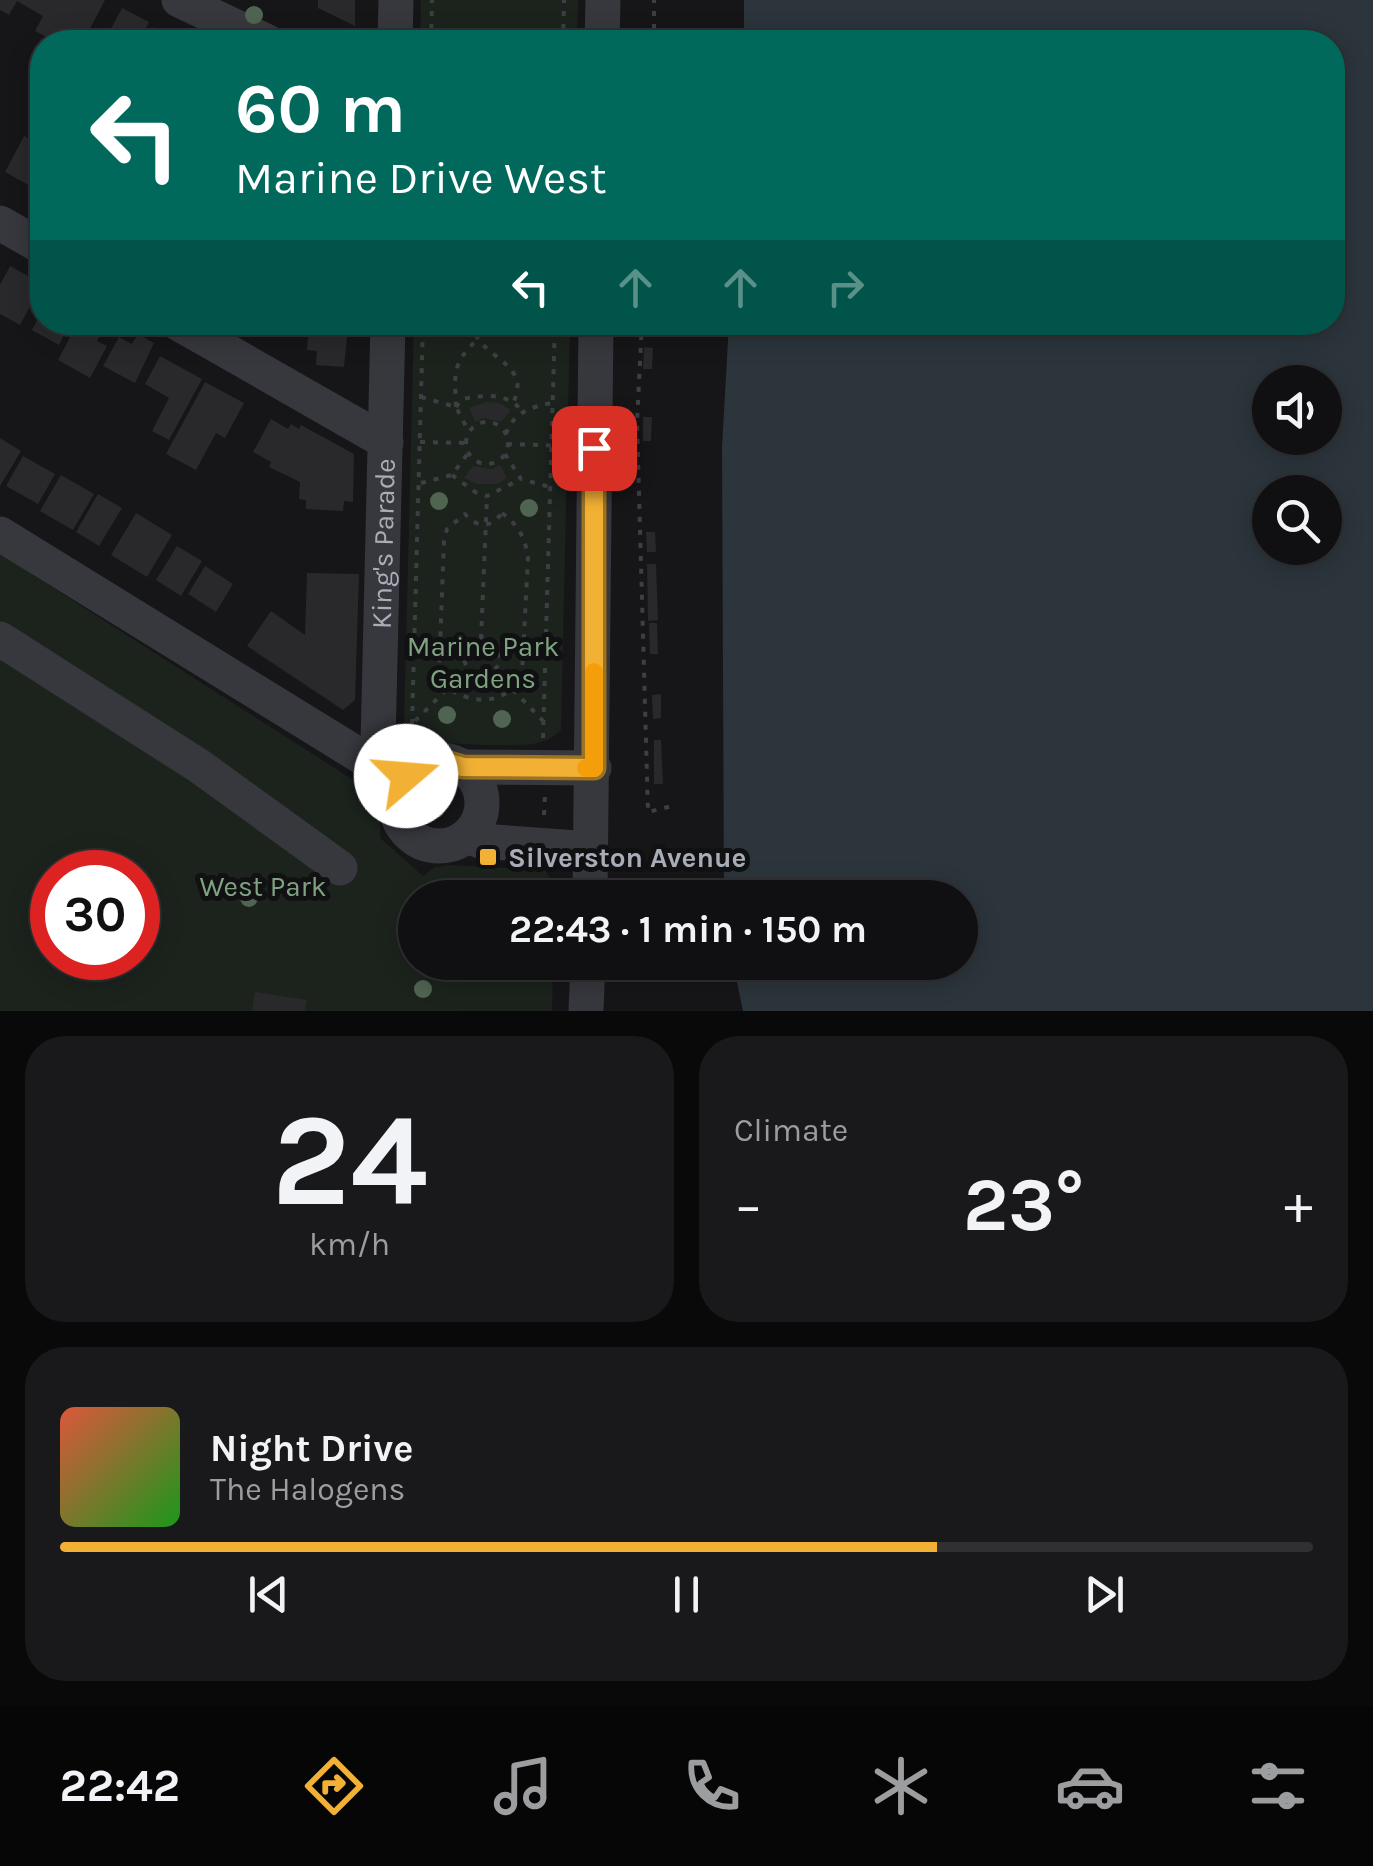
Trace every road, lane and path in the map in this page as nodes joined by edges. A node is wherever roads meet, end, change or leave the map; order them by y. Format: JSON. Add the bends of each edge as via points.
{"nodes":[{"id":1,"x":179,"y":0,"type":"edge"},
{"id":2,"x":396,"y":0,"type":"edge"},
{"id":3,"x":432,"y":0,"type":"edge"},
{"id":4,"x":564,"y":0,"type":"edge"},
{"id":5,"x":603,"y":0,"type":"edge"},
{"id":6,"x":654,"y":0,"type":"edge"},
{"id":7,"x":243,"y":30,"type":"edge"},
{"id":8,"x":395,"y":30,"type":"edge"},
{"id":9,"x":431,"y":30,"type":"edge"},
{"id":10,"x":563,"y":30,"type":"edge"},
{"id":11,"x":602,"y":30,"type":"edge"},
{"id":12,"x":654,"y":30,"type":"edge"},
{"id":13,"x":0,"y":222,"type":"edge"},
{"id":14,"x":30,"y":240,"type":"edge"},
{"id":15,"x":201,"y":335,"type":"edge"},
{"id":16,"x":390,"y":335,"type":"edge"},
{"id":17,"x":423,"y":335,"type":"edge"},
{"id":18,"x":477,"y":335,"type":"edge"},
{"id":19,"x":553,"y":335,"type":"edge"},
{"id":20,"x":596,"y":335,"type":"edge"},
{"id":21,"x":641,"y":335,"type":"edge"},
{"id":22,"x":478,"y":339,"type":"junction"},
{"id":23,"x":421,"y":397,"type":"junction"},
{"id":24,"x":514,"y":401,"type":"junction"},
{"id":25,"x":553,"y":403,"type":"junction"},
{"id":26,"x":456,"y":408,"type":"junction"},
{"id":27,"x":522,"y":411,"type":"junction"},
{"id":28,"x":469,"y":432,"type":"junction"},
{"id":29,"x":506,"y":434,"type":"junction"},
{"id":30,"x":403,"y":442,"type":"junction"},
{"id":31,"x":466,"y":443,"type":"junction"},
{"id":32,"x":507,"y":444,"type":"junction"},
{"id":33,"x":552,"y":446,"type":"junction"},
{"id":34,"x":594,"y":448,"type":"junction"},
{"id":35,"x":468,"y":453,"type":"junction"},
{"id":36,"x":505,"y":454,"type":"junction"},
{"id":37,"x":452,"y":476,"type":"junction"},
{"id":38,"x":522,"y":480,"type":"junction"},
{"id":39,"x":419,"y":483,"type":"junction"},
{"id":40,"x":551,"y":487,"type":"junction"},
{"id":41,"x":487,"y":496,"type":"junction"},
{"id":42,"x":486,"y":526,"type":"junction"},
{"id":43,"x":0,"y":534,"type":"edge"},
{"id":44,"x":0,"y":639,"type":"edge"},
{"id":45,"x":481,"y":639,"type":"junction"},
{"id":46,"x":468,"y":668,"type":"junction"},
{"id":47,"x":494,"y":670,"type":"junction"},
{"id":48,"x":446,"y":688,"type":"junction"},
{"id":49,"x":513,"y":690,"type":"junction"},
{"id":50,"x":412,"y":724,"type":"junction"},
{"id":51,"x":374,"y":752,"type":"junction"},
{"id":52,"x":463,"y":767,"type":"junction"},
{"id":53,"x":594,"y":768,"type":"junction"},
{"id":54,"x":406,"y":776,"type":"junction"},
{"id":55,"x":545,"y":782,"type":"dead end"},
{"id":56,"x":672,"y":806,"type":"dead end"},
{"id":57,"x":544,"y":830,"type":"dead end"},
{"id":58,"x":467,"y":836,"type":"junction"},
{"id":59,"x":591,"y":849,"type":"junction"},
{"id":60,"x":340,"y":868,"type":"dead end"},
{"id":61,"x":590,"y":880,"type":"edge"},
{"id":62,"x":587,"y":980,"type":"edge"},
{"id":63,"x":586,"y":1011,"type":"edge"}],
"edges":[{"from":1,"to":7,"type":"street"},
{"from":2,"to":8,"type":"street"},
{"from":3,"to":9,"type":"path"},
{"from":4,"to":10,"type":"path"},
{"from":5,"to":11,"type":"street"},
{"from":6,"to":12,"type":"path"},
{"from":13,"to":14,"type":"street"},
{"from":15,"to":30,"type":"street"},
{"from":16,"to":30,"type":"street","name":"King's Parade"},
{"from":17,"to":23,"type":"path"},
{"from":18,"to":22,"type":"path"},
{"from":19,"to":25,"type":"path"},
{"from":20,"to":34,"type":"street"},
{"from":21,"to":56,"type":"path","via":[[637,422],[648,812]]},
{"from":22,"to":24,"type":"path","via":[[508,365],[518,384]]},
{"from":22,"to":26,"type":"path","via":[[455,371]]},
{"from":23,"to":26,"type":"path"},
{"from":23,"to":30,"type":"path"},
{"from":24,"to":26,"type":"path","via":[[479,396],[462,399]]},
{"from":24,"to":27,"type":"path"},
{"from":25,"to":27,"type":"path"},
{"from":25,"to":33,"type":"path"},
{"from":26,"to":28,"type":"path"},
{"from":27,"to":29,"type":"path"},
{"from":28,"to":29,"type":"path","via":[[485,422]]},
{"from":28,"to":31,"type":"path"},
{"from":29,"to":32,"type":"path"},
{"from":30,"to":31,"type":"path"},
{"from":30,"to":39,"type":"path"},
{"from":30,"to":51,"type":"street","name":"King's Parade"},
{"from":31,"to":35,"type":"path"},
{"from":32,"to":33,"type":"path"},
{"from":32,"to":36,"type":"path"},
{"from":33,"to":34,"type":"path"},
{"from":33,"to":40,"type":"path"},
{"from":34,"to":53,"type":"street"},
{"from":35,"to":36,"type":"path","via":[[489,464]]},
{"from":35,"to":37,"type":"path"},
{"from":36,"to":38,"type":"path"},
{"from":37,"to":39,"type":"path"},
{"from":37,"to":41,"type":"path"},
{"from":38,"to":40,"type":"path"},
{"from":38,"to":41,"type":"path"},
{"from":39,"to":50,"type":"path"},
{"from":40,"to":49,"type":"path","via":[[544,722]]},
{"from":41,"to":42,"type":"path"},
{"from":42,"to":45,"type":"path"},
{"from":42,"to":48,"type":"path","via":[[465,514],[444,541],[438,662]]},
{"from":42,"to":49,"type":"path","via":[[502,512],[526,540],[524,657]]},
{"from":43,"to":51,"type":"street"},
{"from":44,"to":60,"type":"street","via":[[199,766]]},
{"from":45,"to":46,"type":"path","via":[[466,650]]},
{"from":45,"to":47,"type":"path","via":[[499,651]]},
{"from":46,"to":47,"type":"path","via":[[482,675]]},
{"from":46,"to":48,"type":"path"},
{"from":47,"to":49,"type":"path"},
{"from":48,"to":49,"type":"path","via":[[476,700]]},
{"from":48,"to":50,"type":"path"},
{"from":50,"to":51,"type":"path"},
{"from":51,"to":54,"type":"street"},
{"from":52,"to":53,"type":"street"},
{"from":52,"to":54,"type":"street","via":[[439,760]]},
{"from":52,"to":58,"type":"street","via":[[482,800]]},
{"from":53,"to":59,"type":"street"},
{"from":54,"to":58,"type":"street","via":[[396,803],[405,830],[428,845]]},
{"from":55,"to":57,"type":"path"},
{"from":58,"to":59,"type":"street"},
{"from":59,"to":61,"type":"street"},
{"from":62,"to":63,"type":"street"}]}
